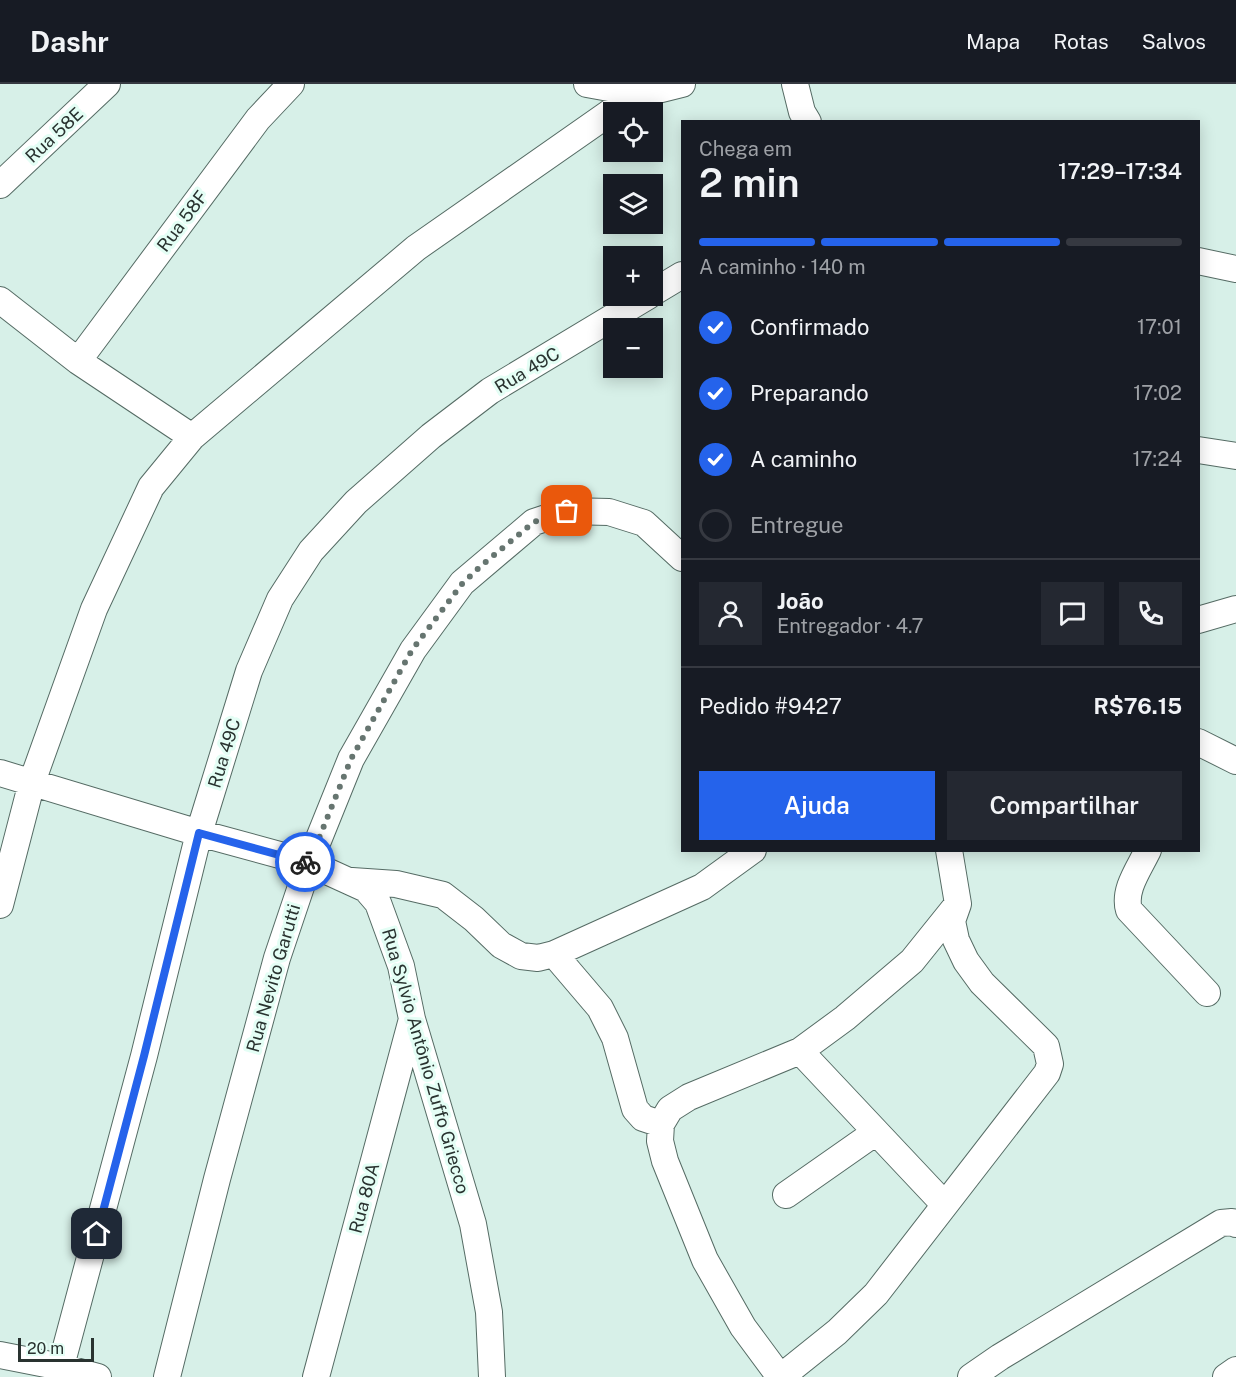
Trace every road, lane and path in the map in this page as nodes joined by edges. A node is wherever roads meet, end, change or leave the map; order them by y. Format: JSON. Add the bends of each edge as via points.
{"nodes":[{"id":1,"x":107,"y":84,"type":"edge"},
{"id":2,"x":291,"y":84,"type":"edge"},
{"id":3,"x":587,"y":84,"type":"edge"},
{"id":4,"x":682,"y":84,"type":"edge"},
{"id":5,"x":795,"y":84,"type":"edge"},
{"id":6,"x":642,"y":94,"type":"junction"},
{"id":7,"x":807,"y":120,"type":"edge"},
{"id":8,"x":0,"y":185,"type":"edge"},
{"id":9,"x":1200,"y":261,"type":"edge"},
{"id":10,"x":1236,"y":269,"type":"edge"},
{"id":11,"x":681,"y":275,"type":"edge"},
{"id":12,"x":663,"y":286,"type":"edge"},
{"id":13,"x":0,"y":300,"type":"edge"},
{"id":14,"x":632,"y":306,"type":"edge"},
{"id":15,"x":78,"y":361,"type":"junction"},
{"id":16,"x":192,"y":437,"type":"junction"},
{"id":17,"x":1200,"y":450,"type":"edge"},
{"id":18,"x":1236,"y":456,"type":"edge"},
{"id":19,"x":681,"y":557,"type":"edge"},
{"id":20,"x":1236,"y":609,"type":"edge"},
{"id":21,"x":1200,"y":619,"type":"edge"},
{"id":22,"x":1200,"y":743,"type":"edge"},
{"id":23,"x":1236,"y":761,"type":"edge"},
{"id":24,"x":0,"y":773,"type":"edge"},
{"id":25,"x":32,"y":782,"type":"junction"},
{"id":26,"x":199,"y":833,"type":"junction"},
{"id":27,"x":750,"y":852,"type":"edge"},
{"id":28,"x":949,"y":852,"type":"edge"},
{"id":29,"x":1147,"y":852,"type":"edge"},
{"id":30,"x":309,"y":863,"type":"junction"},
{"id":31,"x":352,"y":881,"type":"junction"},
{"id":32,"x":958,"y":904,"type":"junction"},
{"id":33,"x":0,"y":905,"type":"edge"},
{"id":34,"x":554,"y":954,"type":"junction"},
{"id":35,"x":1207,"y":993,"type":"dead end"},
{"id":36,"x":411,"y":1019,"type":"junction"},
{"id":37,"x":800,"y":1051,"type":"junction"},
{"id":38,"x":661,"y":1124,"type":"junction"},
{"id":39,"x":876,"y":1132,"type":"junction"},
{"id":40,"x":786,"y":1195,"type":"dead end"},
{"id":41,"x":944,"y":1204,"type":"junction"},
{"id":42,"x":1236,"y":1224,"type":"edge"},
{"id":43,"x":0,"y":1355,"type":"edge"},
{"id":44,"x":1236,"y":1370,"type":"edge"},
{"id":45,"x":59,"y":1372,"type":"edge"},
{"id":46,"x":98,"y":1377,"type":"edge"},
{"id":47,"x":167,"y":1377,"type":"edge"},
{"id":48,"x":316,"y":1377,"type":"edge"},
{"id":49,"x":492,"y":1377,"type":"edge"},
{"id":50,"x":781,"y":1377,"type":"edge"},
{"id":51,"x":971,"y":1377,"type":"edge"},
{"id":52,"x":1226,"y":1377,"type":"edge"}],
"edges":[{"from":1,"to":8,"type":"street","name":"Rua 58E"},
{"from":2,"to":15,"type":"street","name":"Rua 58F","via":[[258,119]]},
{"from":3,"to":6,"type":"street"},
{"from":4,"to":6,"type":"street"},
{"from":5,"to":7,"type":"street"},
{"from":6,"to":16,"type":"street","via":[[416,248]]},
{"from":9,"to":10,"type":"street"},
{"from":11,"to":12,"type":"street"},
{"from":13,"to":15,"type":"street"},
{"from":14,"to":26,"type":"street","name":"Rua 49C","via":[[490,392],[431,436],[356,502],[311,551],[280,599],[249,671]]},
{"from":15,"to":16,"type":"street"},
{"from":16,"to":25,"type":"street","via":[[151,487],[126,538],[94,609]]},
{"from":17,"to":18,"type":"street"},
{"from":19,"to":30,"type":"street","name":"Rua Nevito Garutti","via":[[644,523],[609,512],[567,511],[534,522],[462,584],[412,650],[351,759]]},
{"from":20,"to":21,"type":"street"},
{"from":22,"to":23,"type":"street"},
{"from":24,"to":25,"type":"street","name":"Rua Sylvio Antônio Zuffo Griecco"},
{"from":25,"to":26,"type":"street","name":"Rua Sylvio Antônio Zuffo Griecco"},
{"from":25,"to":33,"type":"street"},
{"from":26,"to":30,"type":"street","name":"Rua Sylvio Antônio Zuffo Griecco"},
{"from":26,"to":45,"type":"street","name":"Rua 49C"},
{"from":27,"to":34,"type":"street","via":[[702,887]]},
{"from":28,"to":32,"type":"street"},
{"from":29,"to":35,"type":"street","via":[[1126,900],[1129,910]]},
{"from":30,"to":31,"type":"street","name":"Rua Sylvio Antônio Zuffo Griecco"},
{"from":30,"to":47,"type":"street","name":"Rua Nevito Garutti","via":[[277,958]]},
{"from":31,"to":34,"type":"street","via":[[396,884],[443,895],[501,945],[520,956],[538,958]]},
{"from":31,"to":36,"type":"street","name":"Rua Sylvio Antônio Zuffo Griecco","via":[[378,903],[401,966]]},
{"from":32,"to":37,"type":"street","via":[[912,961]]},
{"from":32,"to":41,"type":"street","via":[[952,921],[966,961],[982,983],[1046,1046],[1050,1064],[1047,1073]]},
{"from":34,"to":38,"type":"street","via":[[600,1008],[615,1038],[635,1109],[643,1118]]},
{"from":36,"to":48,"type":"street","name":"Rua 80A"},
{"from":36,"to":49,"type":"street","name":"Rua Sylvio Antônio Zuffo Griecco","via":[[473,1224],[489,1312]]},
{"from":37,"to":38,"type":"street","via":[[689,1097],[670,1109]]},
{"from":37,"to":39,"type":"street"},
{"from":38,"to":50,"type":"street","via":[[665,1161],[705,1260],[743,1327]]},
{"from":39,"to":40,"type":"street"},
{"from":39,"to":41,"type":"street"},
{"from":41,"to":50,"type":"street","via":[[876,1294]]},
{"from":42,"to":51,"type":"street","via":[[1221,1223]]},
{"from":43,"to":45,"type":"street"},
{"from":44,"to":52,"type":"street"},
{"from":45,"to":46,"type":"street"}]}
